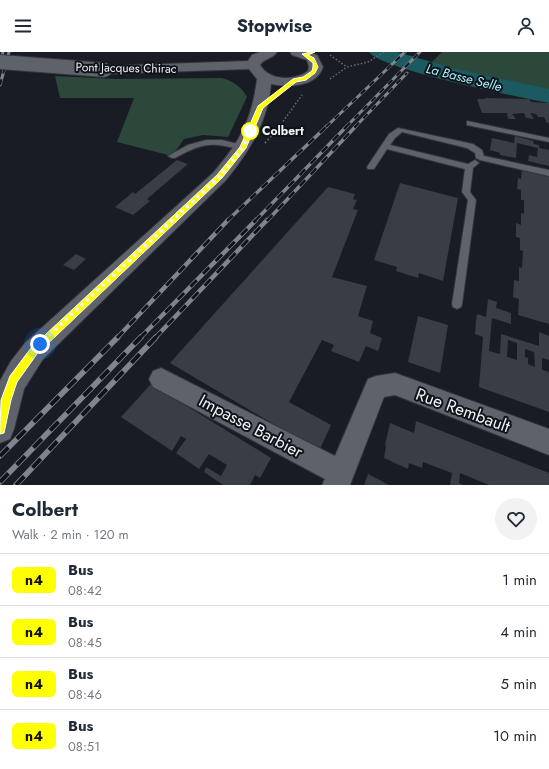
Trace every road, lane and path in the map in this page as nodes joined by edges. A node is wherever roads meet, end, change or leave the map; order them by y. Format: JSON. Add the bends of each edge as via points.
{"nodes":[{"id":1,"x":271,"y":52,"type":"edge"},
{"id":2,"x":384,"y":52,"type":"edge"},
{"id":3,"x":304,"y":53,"type":"edge"},
{"id":4,"x":330,"y":55,"type":"dead end"},
{"id":5,"x":256,"y":58,"type":"edge"},
{"id":6,"x":0,"y":62,"type":"edge"},
{"id":7,"x":347,"y":67,"type":"junction"},
{"id":8,"x":264,"y":78,"type":"junction"},
{"id":9,"x":295,"y":80,"type":"junction"},
{"id":10,"x":326,"y":81,"type":"dead end"},
{"id":11,"x":305,"y":93,"type":"dead end"},
{"id":12,"x":299,"y":97,"type":"dead end"},
{"id":13,"x":260,"y":108,"type":"junction"},
{"id":14,"x":470,"y":123,"type":"dead end"},
{"id":15,"x":549,"y":140,"type":"edge"},
{"id":16,"x":385,"y":146,"type":"junction"},
{"id":17,"x":243,"y":148,"type":"junction"},
{"id":18,"x":172,"y":156,"type":"dead end"},
{"id":19,"x":480,"y":158,"type":"junction"},
{"id":20,"x":371,"y":167,"type":"dead end"},
{"id":21,"x":469,"y":167,"type":"junction"},
{"id":22,"x":549,"y":173,"type":"edge"},
{"id":23,"x":457,"y":304,"type":"dead end"},
{"id":24,"x":161,"y":379,"type":"dead end"},
{"id":25,"x":0,"y":429,"type":"edge"},
{"id":26,"x":549,"y":442,"type":"edge"},
{"id":27,"x":339,"y":479,"type":"edge"}],
"edges":[{"from":1,"to":5,"type":"main road","name":"Pont Jacques Chirac"},
{"from":2,"to":7,"type":"path","via":[[368,62]]},
{"from":3,"to":9,"type":"main road","via":[[312,58],[316,67],[311,75]]},
{"from":4,"to":7,"type":"path"},
{"from":5,"to":6,"type":"main road","name":"Pont Jacques Chirac","bridge":true,"via":[[231,68],[105,70]]},
{"from":5,"to":8,"type":"main road","via":[[254,70]]},
{"from":7,"to":10,"type":"path"},
{"from":8,"to":9,"type":"main road"},
{"from":8,"to":13,"type":"main road"},
{"from":9,"to":13,"type":"main road"},
{"from":11,"to":12,"type":"path"},
{"from":13,"to":17,"type":"main road"},
{"from":14,"to":15,"type":"lane"},
{"from":16,"to":19,"type":"lane","via":[[392,136],[401,130],[408,130],[470,146],[479,152]]},
{"from":16,"to":20,"type":"lane"},
{"from":16,"to":21,"type":"lane"},
{"from":17,"to":18,"type":"lane","via":[[207,141],[191,145]]},
{"from":17,"to":25,"type":"main road","via":[[219,177],[34,351],[14,379],[6,400]]},
{"from":19,"to":21,"type":"lane"},
{"from":19,"to":22,"type":"lane"},
{"from":21,"to":23,"type":"lane","via":[[466,192],[472,200]]},
{"from":24,"to":27,"type":"street","name":"Impasse Barbier"},
{"from":26,"to":27,"type":"street","name":"Rue Rembault","via":[[395,384],[376,387]]}]}
